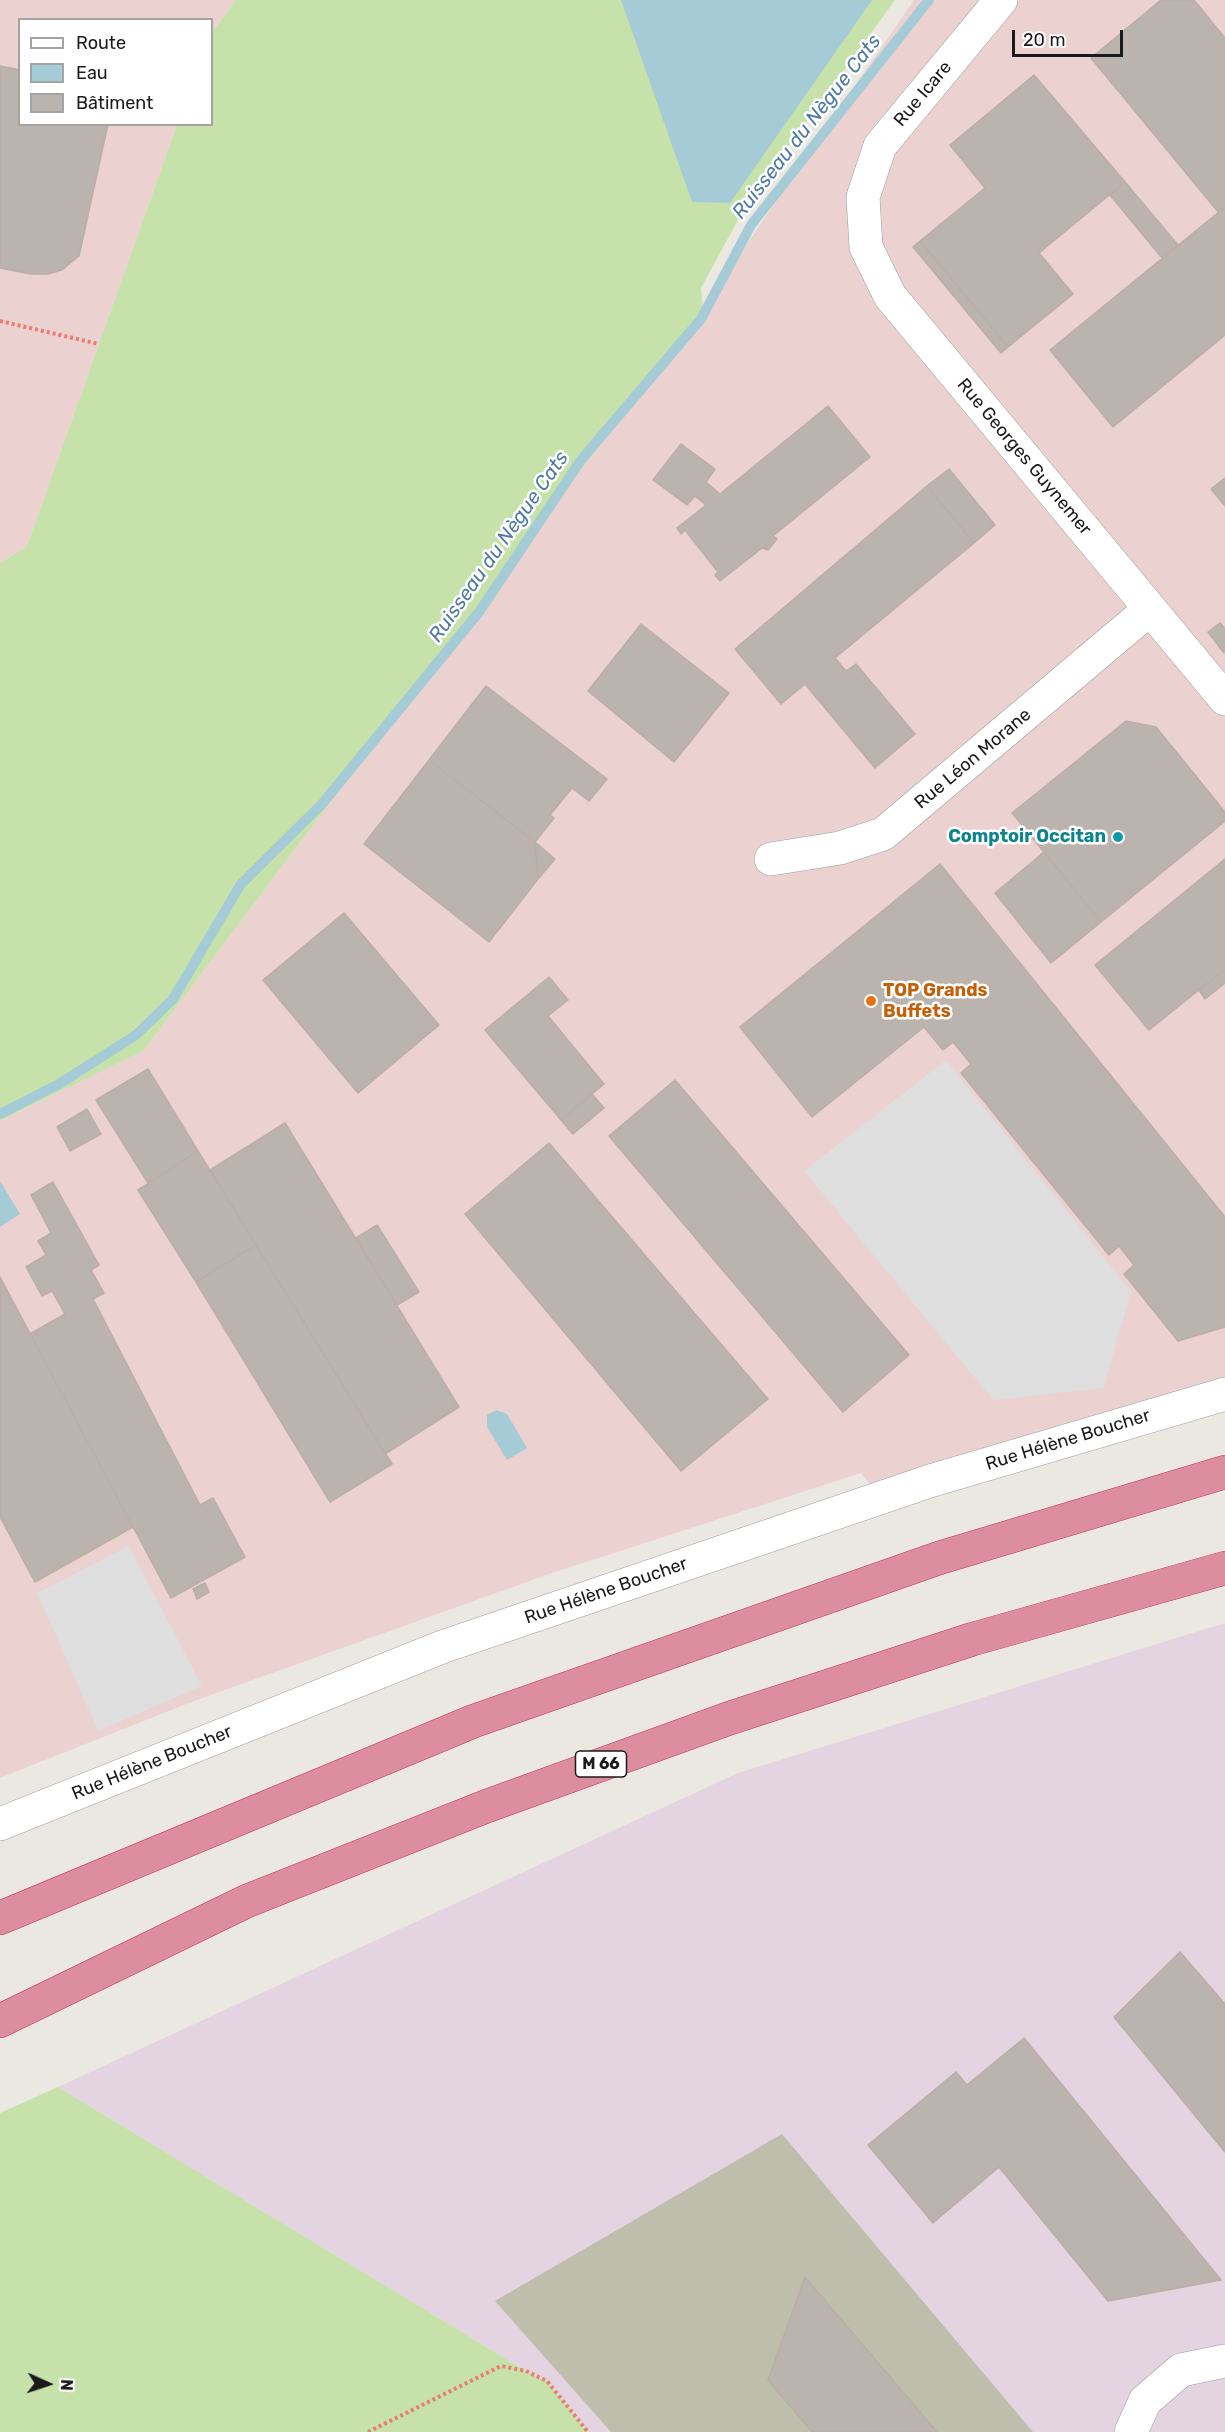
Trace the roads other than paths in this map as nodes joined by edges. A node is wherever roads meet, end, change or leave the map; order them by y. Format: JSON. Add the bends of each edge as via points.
{"nodes":[{"id":1,"x":1001,"y":0,"type":"edge"},
{"id":2,"x":863,"y":197,"type":"joint"},
{"id":3,"x":1150,"y":609,"type":"junction"},
{"id":4,"x":1225,"y":699,"type":"edge"},
{"id":5,"x":771,"y":859,"type":"dead end"},
{"id":6,"x":1225,"y":1394,"type":"edge"},
{"id":7,"x":1225,"y":1472,"type":"edge"},
{"id":8,"x":1225,"y":1568,"type":"edge"},
{"id":9,"x":0,"y":1824,"type":"edge"},
{"id":10,"x":0,"y":1918,"type":"edge"},
{"id":11,"x":0,"y":2021,"type":"edge"},
{"id":12,"x":1225,"y":2361,"type":"edge"},
{"id":13,"x":1131,"y":2432,"type":"edge"}],
"edges":[{"from":1,"to":2,"type":"street","name":"Rue Icare","via":[[880,146]]},
{"from":2,"to":3,"type":"street","name":"Rue Georges Guynemer","via":[[866,247],[890,296]]},
{"from":3,"to":4,"type":"street","name":"Rue Georges Guynemer"},
{"from":3,"to":5,"type":"street","name":"Rue Léon Morane","via":[[883,834],[840,848]]},
{"from":6,"to":9,"type":"street","name":"Rue Hélène Boucher","via":[[930,1481],[442,1647]]},
{"from":7,"to":10,"type":"highway","via":[[939,1558],[474,1721]]},
{"from":8,"to":11,"type":"highway","number":"M 66","via":[[973,1639],[730,1718],[487,1806],[247,1901]]},
{"from":12,"to":13,"type":"street","via":[[1181,2370],[1145,2401]]}]}
